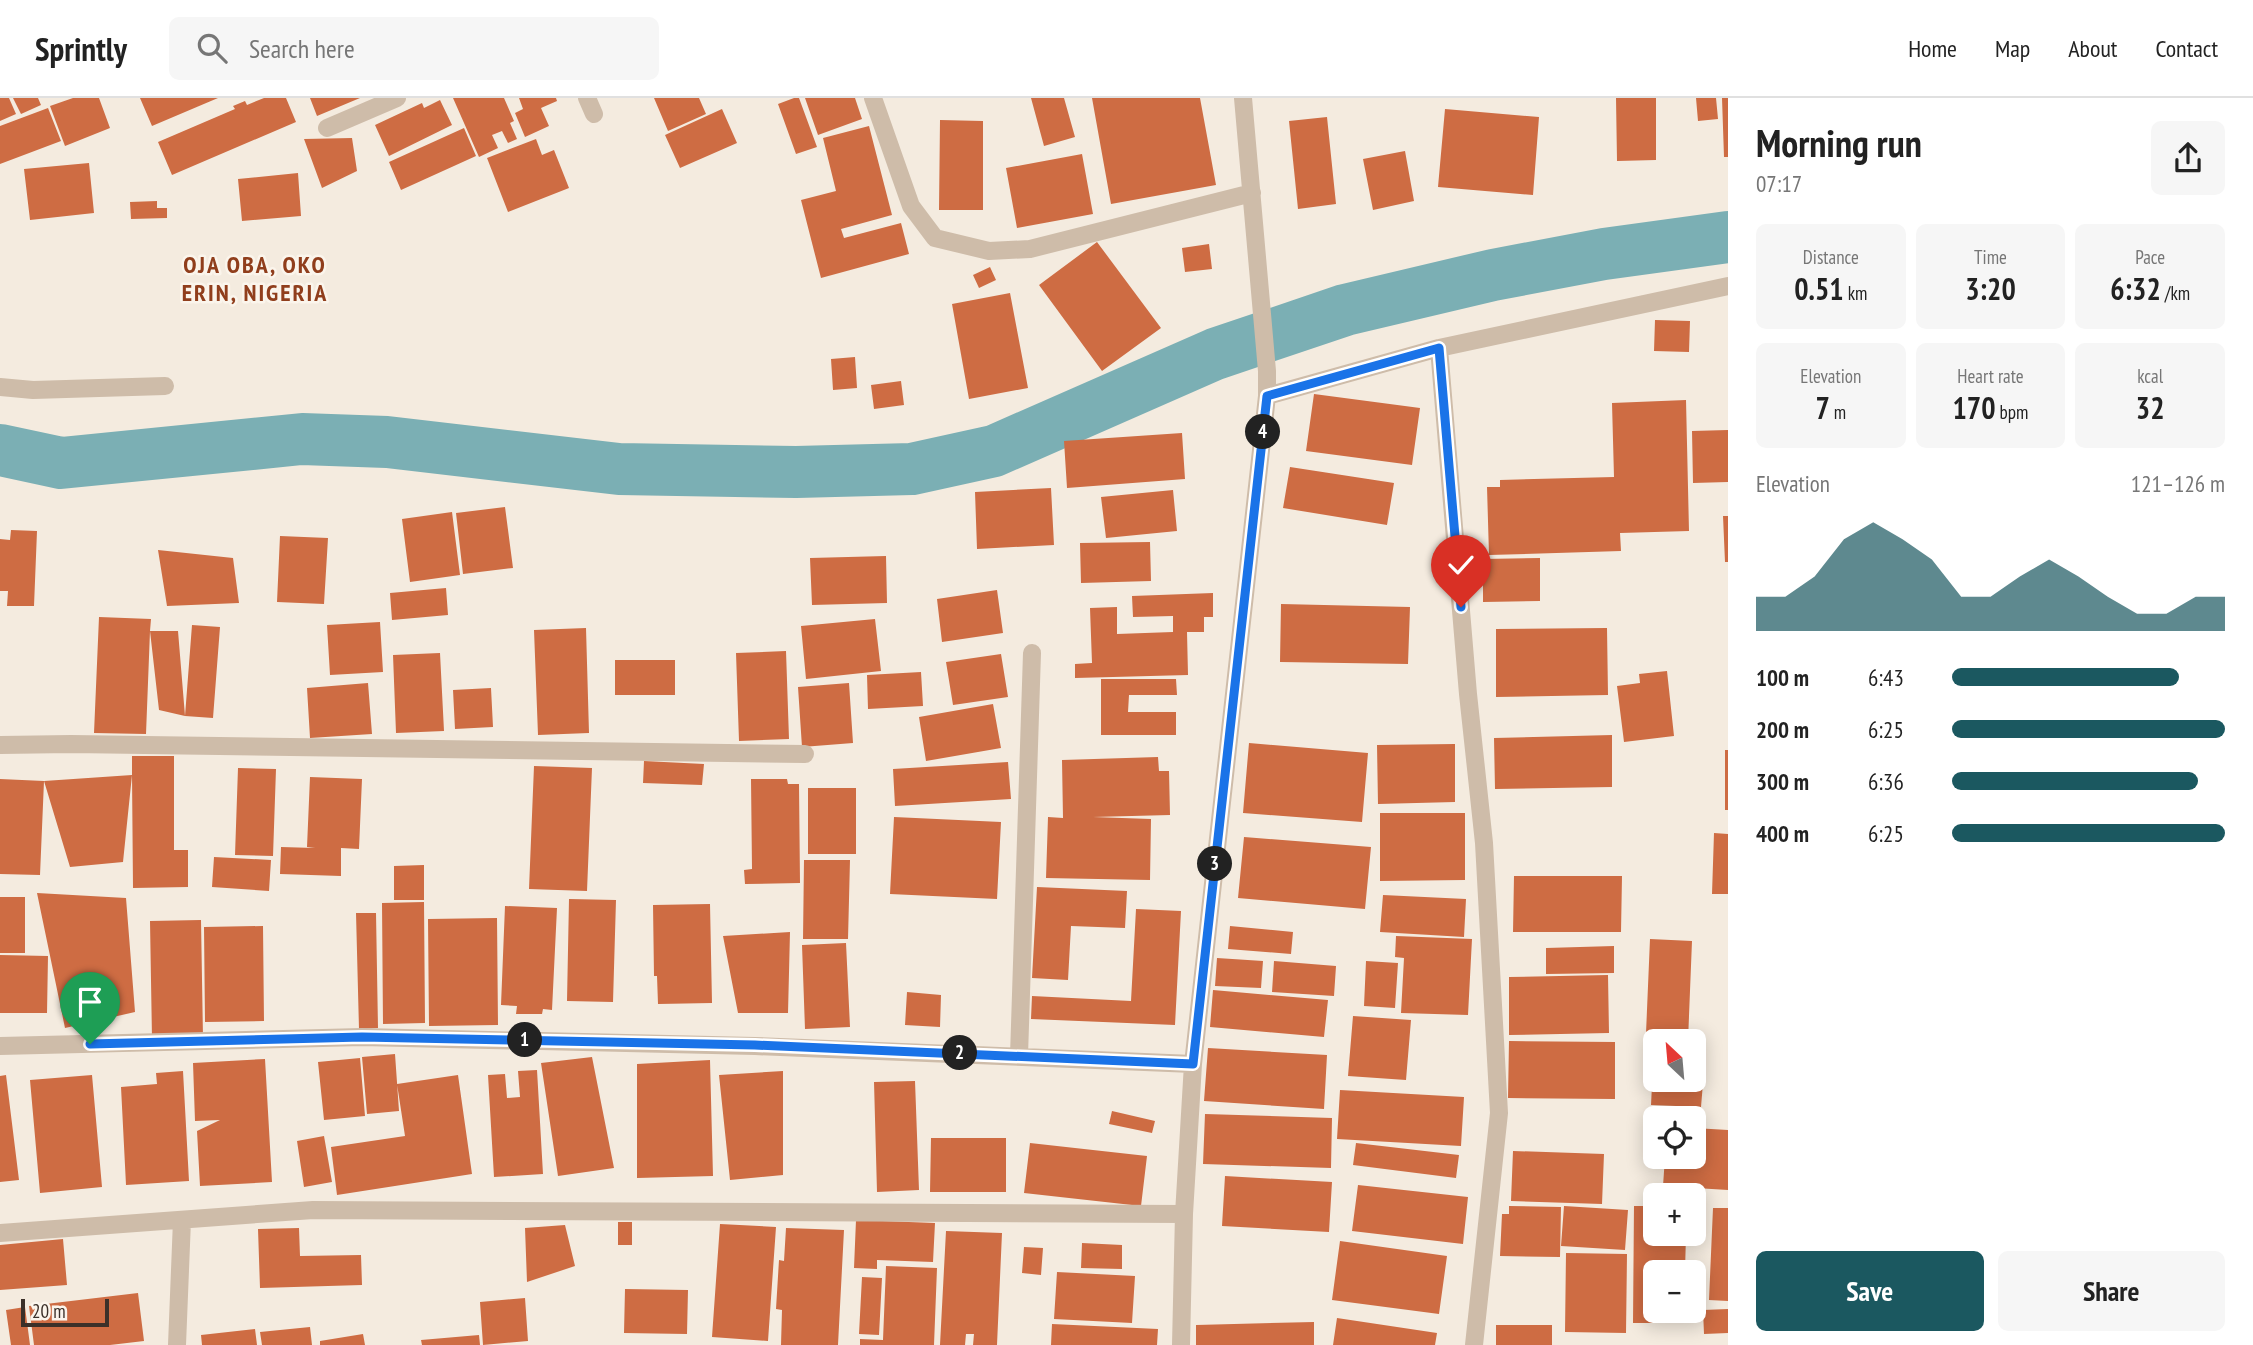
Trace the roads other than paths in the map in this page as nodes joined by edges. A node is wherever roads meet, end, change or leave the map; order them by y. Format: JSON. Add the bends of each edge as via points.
{"nodes":[{"id":1,"x":397,"y":98,"type":"edge"},
{"id":2,"x":873,"y":98,"type":"edge"},
{"id":3,"x":1243,"y":98,"type":"edge"},
{"id":4,"x":327,"y":128,"type":"dead end"},
{"id":5,"x":1252,"y":193,"type":"junction"},
{"id":6,"x":1728,"y":286,"type":"edge"},
{"id":7,"x":1439,"y":348,"type":"junction"},
{"id":8,"x":165,"y":386,"type":"dead end"},
{"id":9,"x":0,"y":387,"type":"edge"},
{"id":10,"x":1267,"y":396,"type":"junction"},
{"id":11,"x":1032,"y":653,"type":"dead end"},
{"id":12,"x":0,"y":745,"type":"edge"},
{"id":13,"x":806,"y":754,"type":"dead end"},
{"id":14,"x":0,"y":1046,"type":"edge"},
{"id":15,"x":1019,"y":1056,"type":"junction"},
{"id":16,"x":1193,"y":1064,"type":"junction"},
{"id":17,"x":1184,"y":1214,"type":"junction"},
{"id":18,"x":182,"y":1220,"type":"junction"},
{"id":19,"x":0,"y":1233,"type":"edge"},
{"id":20,"x":177,"y":1345,"type":"edge"},
{"id":21,"x":1181,"y":1345,"type":"edge"},
{"id":22,"x":1474,"y":1345,"type":"edge"}],
"edges":[{"from":1,"to":4,"type":"street"},
{"from":2,"to":5,"type":"street","via":[[911,206],[935,238],[989,251],[1030,249]]},
{"from":3,"to":5,"type":"street"},
{"from":5,"to":10,"type":"street"},
{"from":6,"to":7,"type":"street"},
{"from":7,"to":10,"type":"street"},
{"from":7,"to":22,"type":"street","via":[[1484,843],[1499,1114]]},
{"from":8,"to":9,"type":"street"},
{"from":10,"to":16,"type":"street"},
{"from":11,"to":15,"type":"street"},
{"from":12,"to":13,"type":"street"},
{"from":14,"to":15,"type":"street","via":[[362,1037]]},
{"from":15,"to":16,"type":"street"},
{"from":16,"to":17,"type":"street"},
{"from":17,"to":18,"type":"street","via":[[313,1210]]},
{"from":17,"to":21,"type":"street"},
{"from":18,"to":19,"type":"street"},
{"from":18,"to":20,"type":"street"}]}
